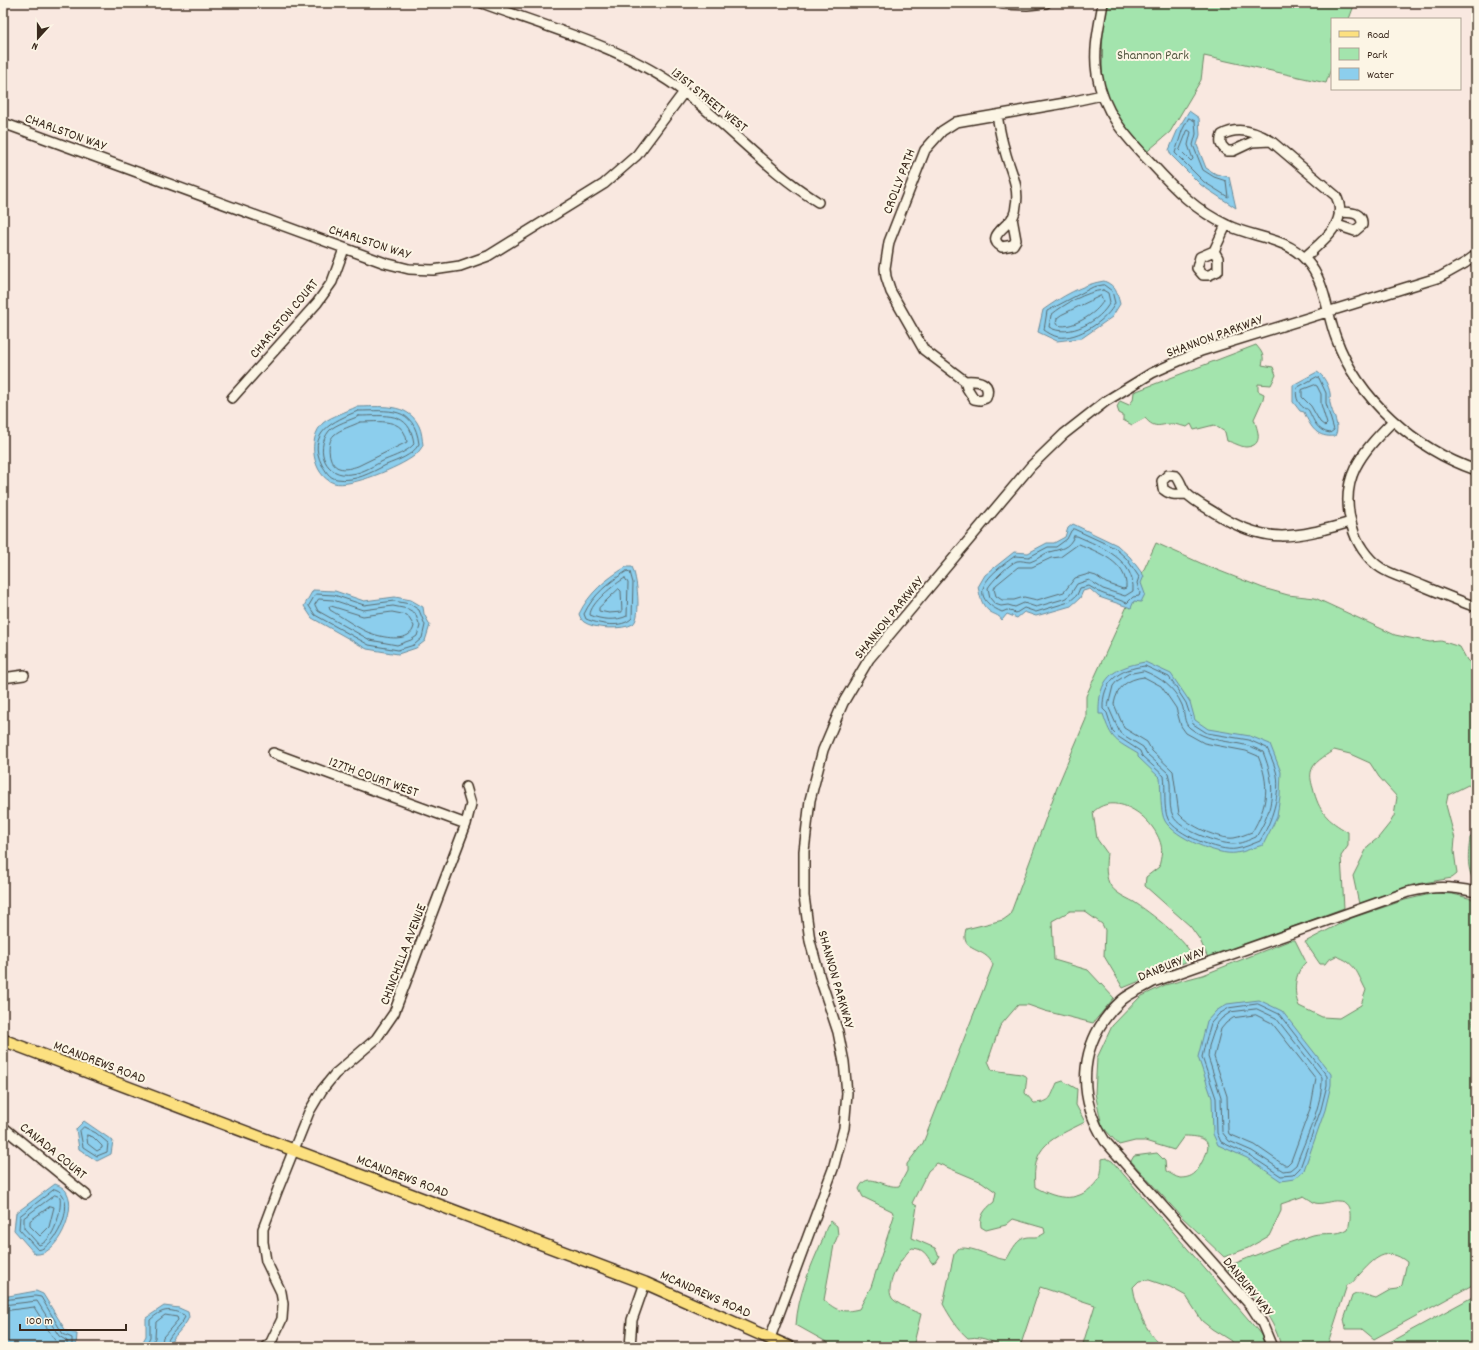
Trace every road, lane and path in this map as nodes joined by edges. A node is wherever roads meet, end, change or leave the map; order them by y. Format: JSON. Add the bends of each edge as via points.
{"nodes":[{"id":1,"x":482,"y":3,"type":"edge"},
{"id":2,"x":1046,"y":3,"type":"edge"},
{"id":3,"x":1103,"y":3,"type":"edge"},
{"id":4,"x":1002,"y":4,"type":"dead end"},
{"id":5,"x":684,"y":92,"type":"junction"},
{"id":6,"x":1102,"y":95,"type":"junction"},
{"id":7,"x":997,"y":115,"type":"junction"},
{"id":8,"x":3,"y":123,"type":"edge"},
{"id":9,"x":1271,"y":141,"type":"junction"},
{"id":10,"x":818,"y":202,"type":"dead end"},
{"id":11,"x":1340,"y":212,"type":"junction"},
{"id":12,"x":1012,"y":218,"type":"dead end"},
{"id":13,"x":1226,"y":225,"type":"junction"},
{"id":14,"x":1337,"y":225,"type":"junction"},
{"id":15,"x":344,"y":249,"type":"junction"},
{"id":16,"x":1214,"y":250,"type":"dead end"},
{"id":17,"x":1476,"y":254,"type":"edge"},
{"id":18,"x":1304,"y":258,"type":"junction"},
{"id":19,"x":1328,"y":311,"type":"junction"},
{"id":20,"x":965,"y":381,"type":"dead end"},
{"id":21,"x":232,"y":398,"type":"dead end"},
{"id":22,"x":1393,"y":421,"type":"junction"},
{"id":23,"x":1476,"y":470,"type":"edge"},
{"id":24,"x":1186,"y":494,"type":"dead end"},
{"id":25,"x":1350,"y":522,"type":"junction"},
{"id":26,"x":1476,"y":607,"type":"edge"},
{"id":27,"x":24,"y":676,"type":"dead end"},
{"id":28,"x":3,"y":678,"type":"edge"},
{"id":29,"x":273,"y":753,"type":"dead end"},
{"id":30,"x":466,"y":787,"type":"dead end"},
{"id":31,"x":466,"y":824,"type":"junction"},
{"id":32,"x":1476,"y":892,"type":"edge"},
{"id":33,"x":3,"y":1040,"type":"edge"},
{"id":34,"x":3,"y":1127,"type":"edge"},
{"id":35,"x":295,"y":1149,"type":"junction"},
{"id":36,"x":86,"y":1195,"type":"dead end"},
{"id":37,"x":646,"y":1283,"type":"junction"},
{"id":38,"x":770,"y":1338,"type":"junction"},
{"id":39,"x":265,"y":1347,"type":"edge"},
{"id":40,"x":630,"y":1347,"type":"edge"},
{"id":41,"x":789,"y":1347,"type":"edge"},
{"id":42,"x":1272,"y":1347,"type":"edge"}],
"edges":[{"from":1,"to":5,"type":"street","name":"131ST STREET WEST","via":[[611,51],[648,68]]},
{"from":2,"to":4,"type":"street"},
{"from":3,"to":6,"type":"street","via":[[1096,55]]},
{"from":5,"to":10,"type":"street","name":"131ST STREET WEST","via":[[785,181]]},
{"from":5,"to":15,"type":"street","name":"CHARLSTON WAY","via":[[637,155],[604,184],[488,256],[460,266],[432,270],[409,269]]},
{"from":6,"to":7,"type":"street","name":"CROLLY PATH"},
{"from":6,"to":13,"type":"street","via":[[1108,110],[1125,136],[1176,190],[1203,212]]},
{"from":7,"to":12,"type":"street","via":[[1017,197]]},
{"from":7,"to":20,"type":"street","name":"CROLLY PATH","via":[[956,122],[929,142],[889,242],[885,259],[886,278],[891,292],[920,345],[928,354]]},
{"from":8,"to":15,"type":"street","name":"CHARLSTON WAY"},
{"from":9,"to":9,"type":"street","via":[[1255,134],[1237,131],[1222,135],[1220,141],[1222,148],[1227,151],[1233,151],[1252,142]]},
{"from":9,"to":11,"type":"street","via":[[1336,196]]},
{"from":11,"to":14,"type":"street"},
{"from":11,"to":14,"type":"street","via":[[1358,214],[1362,225],[1355,231]]},
{"from":13,"to":16,"type":"street"},
{"from":13,"to":18,"type":"street","via":[[1282,243]]},
{"from":14,"to":18,"type":"street"},
{"from":15,"to":21,"type":"street","name":"CHARLSTON COURT","via":[[332,282],[317,303]]},
{"from":17,"to":19,"type":"street","name":"SHANNON PARKWAY","via":[[1440,277]]},
{"from":18,"to":19,"type":"street","via":[[1319,280]]},
{"from":19,"to":22,"type":"street","via":[[1335,337],[1351,371],[1367,394]]},
{"from":19,"to":38,"type":"street","name":"SHANNON PARKWAY","via":[[1201,351],[1152,373],[1106,401],[1064,434],[1031,466],[869,659],[843,703],[821,757],[810,800],[804,851],[804,896],[810,941],[838,1032],[844,1062],[847,1093],[844,1128],[834,1169]]},
{"from":22,"to":23,"type":"street","via":[[1448,458]]},
{"from":22,"to":25,"type":"street","via":[[1363,454],[1352,472],[1346,502]]},
{"from":24,"to":25,"type":"street","via":[[1236,526],[1266,535],[1310,534]]},
{"from":25,"to":26,"type":"street","via":[[1359,543],[1380,568]]},
{"from":27,"to":28,"type":"street"},
{"from":29,"to":31,"type":"street","name":"127TH COURT WEST"},
{"from":30,"to":31,"type":"street","name":"CHINCHILLA AVENUE","via":[[471,804]]},
{"from":31,"to":35,"type":"street","name":"CHINCHILLA AVENUE","via":[[394,1013],[376,1039],[336,1074],[322,1090],[309,1112]]},
{"from":32,"to":42,"type":"street","name":"DANBURY WAY","via":[[1452,887],[1431,887],[1408,892],[1153,982],[1122,1000],[1100,1026],[1091,1044],[1086,1061],[1086,1095],[1095,1126],[1105,1141],[1251,1306],[1262,1323]]},
{"from":33,"to":35,"type":"main road","name":"MCANDREWS ROAD"},
{"from":34,"to":36,"type":"street","name":"CANADA COURT"},
{"from":35,"to":37,"type":"main road","name":"MCANDREWS ROAD"},
{"from":35,"to":39,"type":"street","name":"CHINCHILLA AVENUE","via":[[263,1229],[266,1261],[283,1304],[282,1319],[271,1342]]},
{"from":37,"to":38,"type":"main road","name":"MCANDREWS ROAD"},
{"from":37,"to":40,"type":"street","via":[[632,1320]]},
{"from":38,"to":41,"type":"main road","name":"MCANDREWS ROAD"}]}
